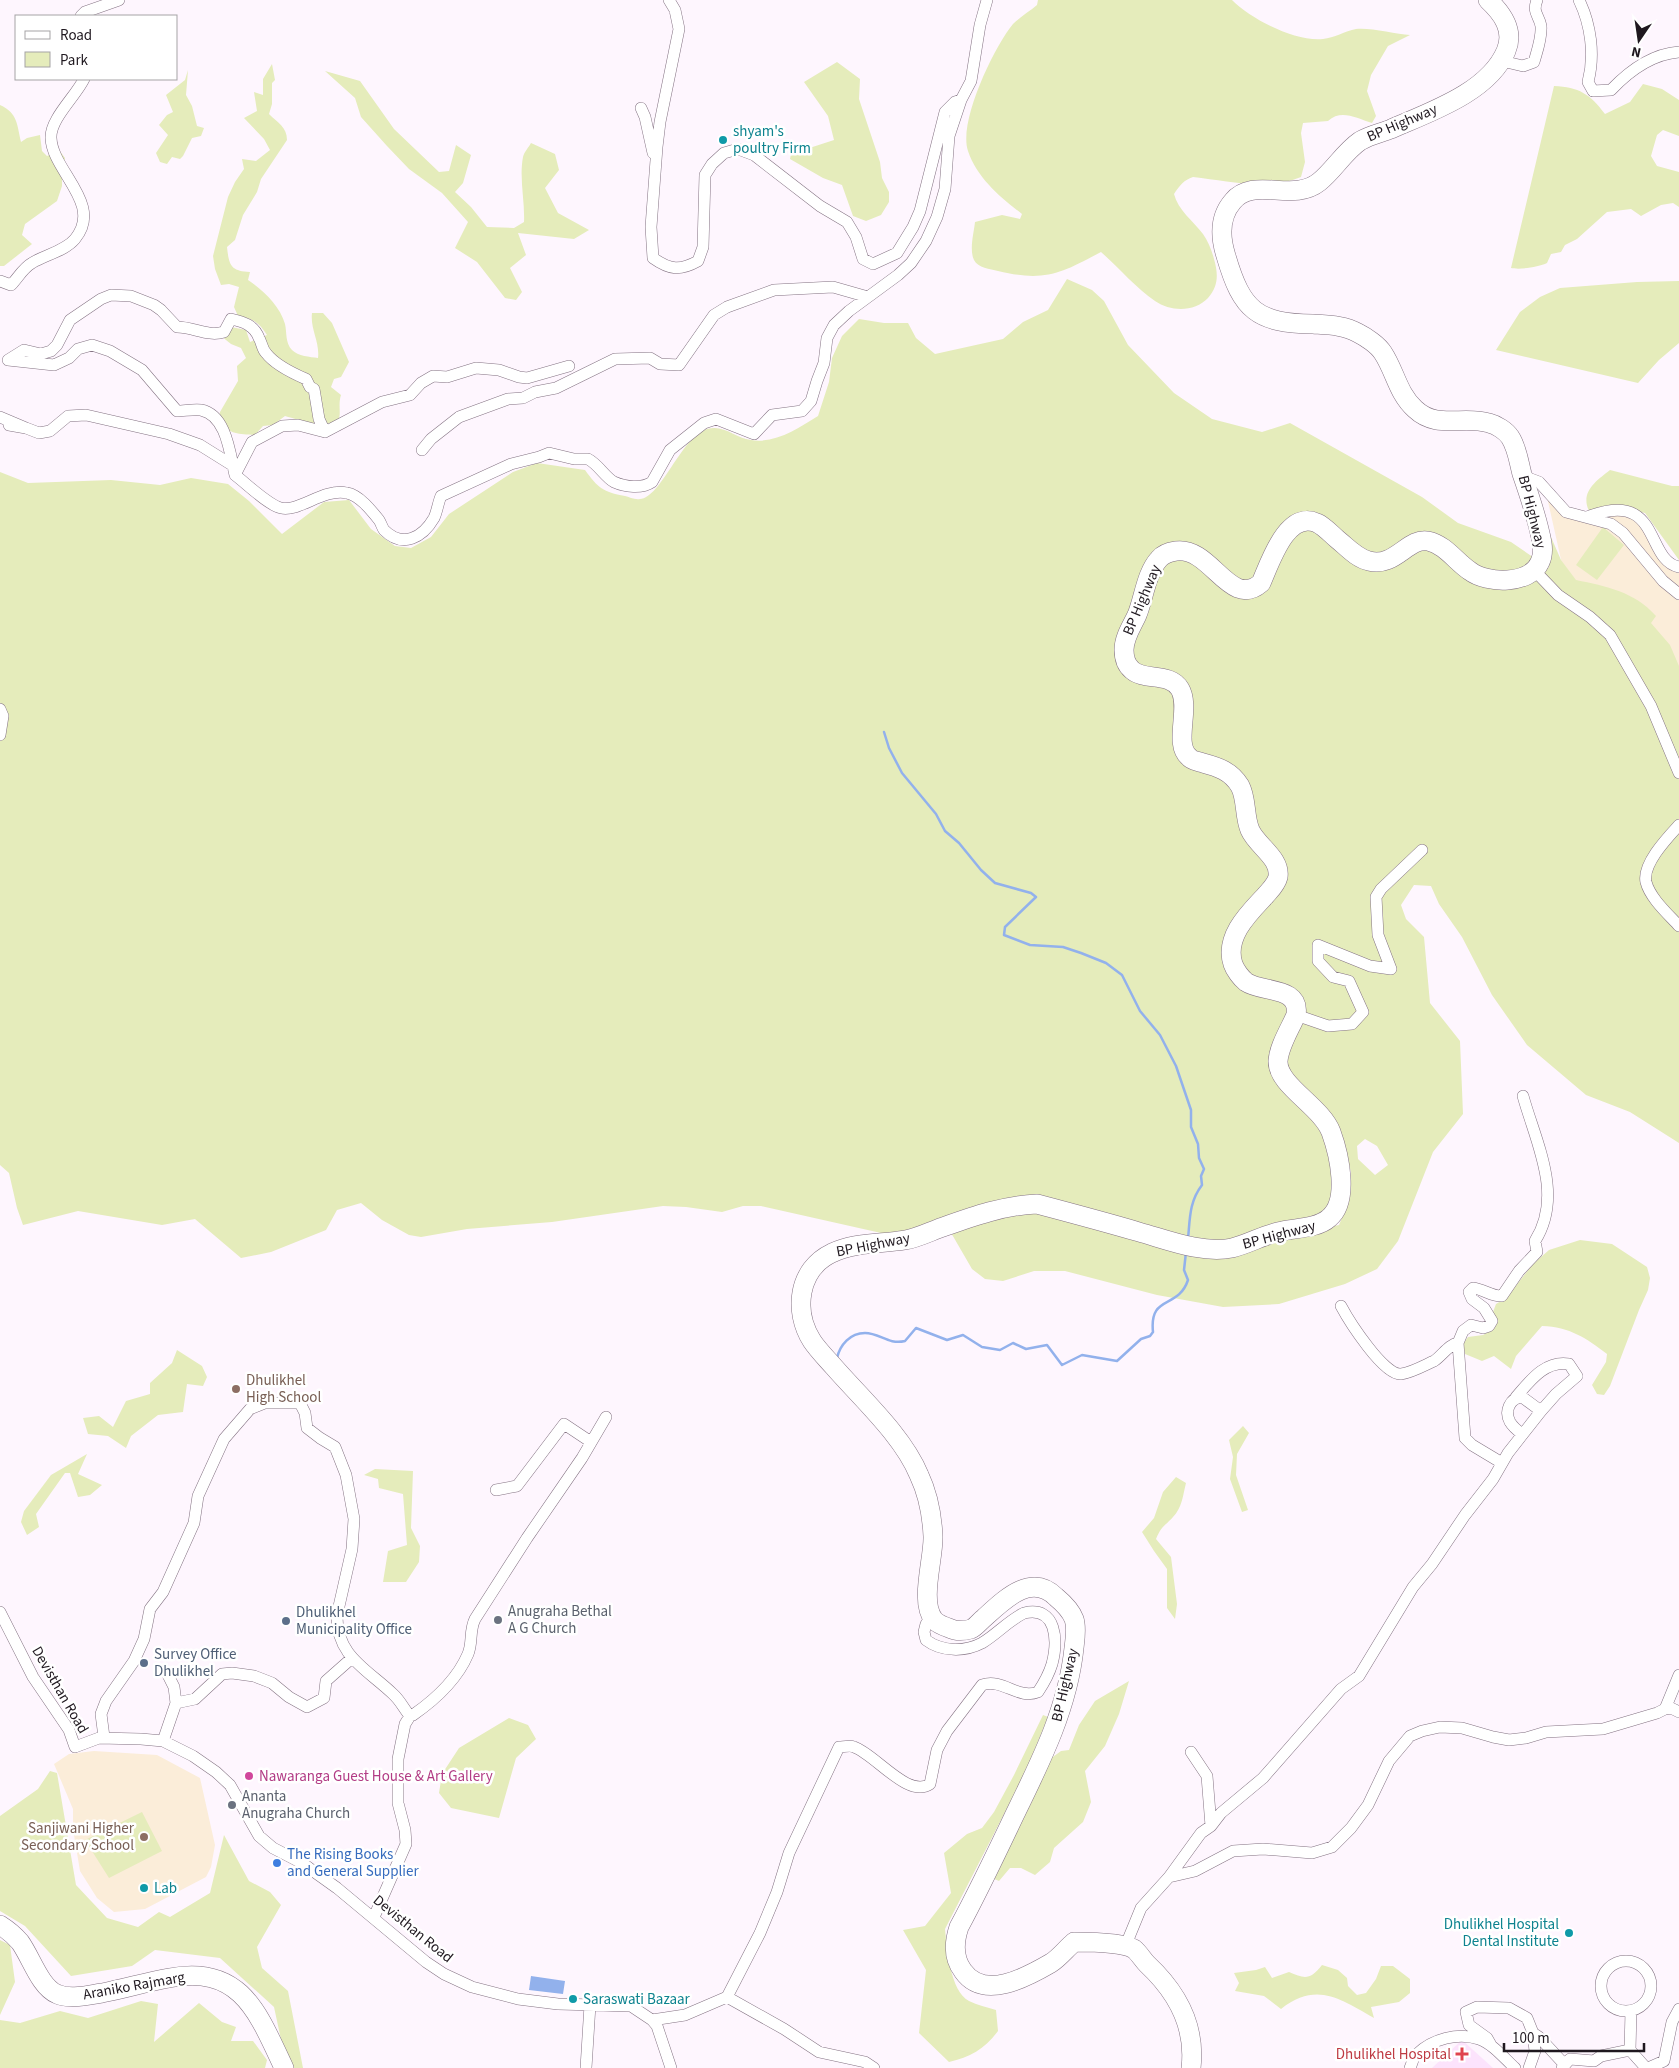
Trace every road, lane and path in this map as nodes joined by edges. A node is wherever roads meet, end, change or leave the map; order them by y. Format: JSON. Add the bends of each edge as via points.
{"nodes":[{"id":1,"x":119,"y":0,"type":"edge"},
{"id":2,"x":669,"y":0,"type":"edge"},
{"id":3,"x":987,"y":0,"type":"edge"},
{"id":4,"x":1488,"y":0,"type":"edge"},
{"id":5,"x":1537,"y":0,"type":"edge"},
{"id":6,"x":1579,"y":0,"type":"edge"},
{"id":7,"x":84,"y":9,"type":"edge"},
{"id":8,"x":1679,"y":52,"type":"edge"},
{"id":9,"x":1502,"y":62,"type":"junction"},
{"id":10,"x":84,"y":80,"type":"edge"},
{"id":11,"x":961,"y":100,"type":"junction"},
{"id":12,"x":641,"y":108,"type":"dead end"},
{"id":13,"x":655,"y":165,"type":"junction"},
{"id":14,"x":0,"y":281,"type":"edge"},
{"id":15,"x":868,"y":296,"type":"junction"},
{"id":16,"x":4,"y":357,"type":"edge"},
{"id":17,"x":569,"y":366,"type":"dead end"},
{"id":18,"x":0,"y":417,"type":"edge"},
{"id":19,"x":9,"y":426,"type":"dead end"},
{"id":20,"x":26,"y":428,"type":"junction"},
{"id":21,"x":325,"y":432,"type":"junction"},
{"id":22,"x":422,"y":450,"type":"dead end"},
{"id":23,"x":233,"y":470,"type":"junction"},
{"id":24,"x":1523,"y":476,"type":"junction"},
{"id":25,"x":1587,"y":517,"type":"junction"},
{"id":26,"x":1679,"y":567,"type":"edge"},
{"id":27,"x":1534,"y":571,"type":"junction"},
{"id":28,"x":1679,"y":594,"type":"edge"},
{"id":29,"x":0,"y":709,"type":"edge"},
{"id":30,"x":0,"y":735,"type":"edge"},
{"id":31,"x":1679,"y":773,"type":"edge"},
{"id":32,"x":1679,"y":825,"type":"edge"},
{"id":33,"x":1422,"y":850,"type":"dead end"},
{"id":34,"x":1679,"y":926,"type":"edge"},
{"id":35,"x":1296,"y":1015,"type":"junction"},
{"id":36,"x":1523,"y":1096,"type":"dead end"},
{"id":37,"x":1341,"y":1306,"type":"dead end"},
{"id":38,"x":1458,"y":1343,"type":"junction"},
{"id":39,"x":1516,"y":1397,"type":"junction"},
{"id":40,"x":1541,"y":1411,"type":"junction"},
{"id":41,"x":606,"y":1417,"type":"dead end"},
{"id":42,"x":1522,"y":1434,"type":"junction"},
{"id":43,"x":592,"y":1442,"type":"junction"},
{"id":44,"x":1502,"y":1463,"type":"junction"},
{"id":45,"x":496,"y":1490,"type":"dead end"},
{"id":46,"x":0,"y":1612,"type":"edge"},
{"id":47,"x":934,"y":1620,"type":"junction"},
{"id":48,"x":352,"y":1658,"type":"junction"},
{"id":49,"x":168,"y":1675,"type":"dead end"},
{"id":50,"x":1677,"y":1682,"type":"edge"},
{"id":51,"x":176,"y":1703,"type":"junction"},
{"id":52,"x":1665,"y":1709,"type":"junction"},
{"id":53,"x":1679,"y":1712,"type":"edge"},
{"id":54,"x":410,"y":1716,"type":"junction"},
{"id":55,"x":104,"y":1737,"type":"junction"},
{"id":56,"x":163,"y":1742,"type":"junction"},
{"id":57,"x":1191,"y":1752,"type":"dead end"},
{"id":58,"x":1211,"y":1826,"type":"junction"},
{"id":59,"x":1169,"y":1877,"type":"junction"},
{"id":60,"x":374,"y":1917,"type":"junction"},
{"id":61,"x":0,"y":1925,"type":"edge"},
{"id":62,"x":1125,"y":1946,"type":"junction"},
{"id":63,"x":727,"y":1997,"type":"junction"},
{"id":64,"x":590,"y":2005,"type":"junction"},
{"id":65,"x":1679,"y":2009,"type":"edge"},
{"id":66,"x":1631,"y":2011,"type":"junction"},
{"id":67,"x":652,"y":2020,"type":"junction"},
{"id":68,"x":1533,"y":2033,"type":"junction"},
{"id":69,"x":1491,"y":2045,"type":"junction"},
{"id":70,"x":1630,"y":2050,"type":"junction"},
{"id":71,"x":1563,"y":2066,"type":"edge"},
{"id":72,"x":284,"y":2068,"type":"edge"},
{"id":73,"x":586,"y":2068,"type":"edge"},
{"id":74,"x":671,"y":2068,"type":"edge"},
{"id":75,"x":874,"y":2068,"type":"edge"},
{"id":76,"x":1191,"y":2068,"type":"edge"},
{"id":77,"x":1410,"y":2068,"type":"edge"},
{"id":78,"x":1515,"y":2068,"type":"edge"},
{"id":79,"x":1529,"y":2068,"type":"edge"},
{"id":80,"x":1647,"y":2068,"type":"edge"}],
"edges":[{"from":1,"to":7,"type":"street"},
{"from":2,"to":13,"type":"street","via":[[679,29],[660,122]]},
{"from":3,"to":11,"type":"street","via":[[971,81]]},
{"from":4,"to":9,"type":"highway","via":[[1499,10],[1508,27],[1509,45]]},
{"from":5,"to":9,"type":"street","via":[[1534,9],[1541,26],[1534,62],[1523,66]]},
{"from":6,"to":8,"type":"street","via":[[1589,26],[1591,71],[1588,82],[1593,91],[1611,90],[1624,76],[1644,64],[1666,53]]},
{"from":9,"to":24,"type":"highway","name":"BP Highway","via":[[1457,99],[1358,142],[1307,189],[1297,192],[1255,190],[1240,194],[1232,201],[1221,229],[1232,277],[1253,309],[1284,324],[1328,325],[1355,331],[1380,349],[1405,399],[1427,419],[1489,423],[1504,430],[1512,439]]},
{"from":10,"to":14,"type":"street","via":[[55,123],[51,137],[53,149],[79,195],[82,229],[74,241],[30,264],[11,285]]},
{"from":11,"to":13,"type":"street","via":[[945,112],[913,227],[897,253],[872,264],[863,259],[847,222],[820,206],[754,155],[738,149],[724,153],[705,175],[703,247],[698,261],[676,269],[664,266],[653,258],[651,244]]},
{"from":11,"to":15,"type":"street","via":[[949,136],[945,189],[926,241],[911,263]]},
{"from":12,"to":13,"type":"street"},
{"from":15,"to":22,"type":"street","via":[[833,287],[774,290],[714,315],[679,365],[660,364],[650,358],[615,359],[556,388],[508,399],[459,417]]},
{"from":15,"to":23,"type":"street","via":[[834,325],[827,338],[824,363],[816,380],[812,401],[802,411],[772,415],[754,434],[716,419],[704,423],[670,450],[648,485],[636,487],[616,483],[588,458],[574,459],[549,453],[511,464],[441,496],[434,518],[418,537],[410,540],[396,538],[384,529],[355,495],[339,492],[287,509],[280,508]]},
{"from":16,"to":21,"type":"street","via":[[24,350],[41,354],[51,351],[70,320],[111,295],[145,301],[161,310],[178,327],[214,335],[224,332],[231,319],[237,320],[254,329],[264,352],[272,360],[306,379],[314,389],[319,419]]},
{"from":16,"to":23,"type":"street","via":[[54,365],[78,349],[92,345],[110,351],[142,370],[177,411],[201,410],[214,417],[227,441]]},
{"from":17,"to":21,"type":"street","via":[[527,378],[476,368],[447,377],[433,376],[410,395],[382,402]]},
{"from":18,"to":20,"type":"street"},
{"from":19,"to":20,"type":"street"},
{"from":20,"to":23,"type":"street","via":[[39,433],[50,431],[68,416],[86,415],[169,434],[200,445]]},
{"from":21,"to":23,"type":"street","via":[[298,425],[282,426],[252,442]]},
{"from":24,"to":25,"type":"street","via":[[1539,482],[1566,512]]},
{"from":24,"to":27,"type":"highway","name":"BP Highway","via":[[1543,545],[1540,565]]},
{"from":25,"to":26,"type":"street","via":[[1599,512],[1633,513],[1645,522],[1662,554],[1672,565]]},
{"from":25,"to":28,"type":"street","via":[[1611,524],[1623,533],[1663,581]]},
{"from":27,"to":31,"type":"street","via":[[1558,595],[1610,635],[1651,706]]},
{"from":27,"to":35,"type":"highway","name":"BP Highway","via":[[1513,579],[1482,577],[1471,572],[1452,554],[1427,541],[1419,541],[1386,562],[1366,561],[1317,523],[1306,520],[1295,524],[1284,534],[1261,583],[1255,588],[1242,590],[1234,587],[1199,555],[1183,550],[1169,552],[1159,559],[1152,571],[1125,643],[1125,658],[1132,671],[1175,683],[1184,702],[1184,753],[1192,760],[1224,770],[1241,788],[1251,831],[1275,862],[1278,871],[1275,884],[1240,924],[1231,952],[1233,964],[1250,985],[1288,995],[1295,1002]]},
{"from":29,"to":30,"type":"street","via":[[3,716]]},
{"from":32,"to":34,"type":"street","via":[[1660,846],[1650,863],[1646,880],[1649,890]]},
{"from":33,"to":35,"type":"street","via":[[1376,897],[1378,935],[1391,969],[1370,966],[1318,945],[1318,960],[1333,977],[1349,981],[1363,1012],[1352,1024],[1328,1026]]},
{"from":35,"to":47,"type":"highway","name":"BP Highway","via":[[1278,1066],[1287,1083],[1327,1124],[1342,1182],[1336,1212],[1321,1224],[1278,1232],[1232,1248],[1213,1249],[1187,1245],[1037,1204],[1018,1204],[909,1239],[841,1249],[829,1254],[806,1278],[800,1307],[812,1342],[898,1440],[921,1478],[933,1538],[927,1608]]},
{"from":36,"to":38,"type":"street","via":[[1548,1180],[1547,1215],[1535,1241],[1536,1252],[1502,1296],[1496,1297],[1473,1288],[1469,1292],[1472,1300],[1484,1308],[1492,1321],[1483,1328],[1471,1325],[1463,1331]]},
{"from":37,"to":38,"type":"street","via":[[1373,1353],[1393,1373],[1402,1374],[1430,1362],[1446,1352],[1452,1343]]},
{"from":38,"to":44,"type":"street","via":[[1466,1438]]},
{"from":39,"to":40,"type":"street","via":[[1522,1397]]},
{"from":39,"to":40,"type":"street","via":[[1533,1378],[1550,1366],[1569,1364],[1577,1376]]},
{"from":39,"to":42,"type":"street","via":[[1508,1408],[1507,1416]]},
{"from":40,"to":42,"type":"street"},
{"from":41,"to":43,"type":"street"},
{"from":42,"to":44,"type":"street"},
{"from":43,"to":45,"type":"street","via":[[564,1424],[517,1486]]},
{"from":43,"to":54,"type":"street","via":[[475,1619],[470,1628],[468,1653],[452,1681],[434,1701]]},
{"from":44,"to":58,"type":"street","via":[[1494,1479],[1413,1587],[1359,1676],[1341,1689],[1263,1778]]},
{"from":46,"to":55,"type":"street","name":"Devisthan Road","via":[[33,1677],[69,1730],[75,1747]]},
{"from":47,"to":62,"type":"highway","name":"BP Highway","via":[[954,1630],[973,1628],[1020,1588],[1030,1586],[1051,1591],[1074,1619],[1073,1660],[1055,1728],[959,1927],[955,1952],[959,1966],[981,1985],[998,1987],[1052,1962],[1074,1942]]},
{"from":47,"to":63,"type":"street","via":[[926,1624],[926,1640],[940,1648],[956,1650],[981,1643],[1024,1613],[1040,1613],[1051,1622],[1055,1642],[1046,1680],[1038,1692],[1026,1694],[1000,1684],[990,1682],[982,1685],[947,1731],[937,1750],[930,1784],[926,1787],[912,1786],[854,1746],[839,1747],[789,1853],[760,1933]]},
{"from":48,"to":51,"type":"street","via":[[326,1681],[324,1698],[307,1707],[272,1682],[232,1673],[222,1674],[195,1699]]},
{"from":48,"to":54,"type":"street","via":[[396,1695]]},
{"from":48,"to":55,"type":"street","via":[[343,1647],[337,1625],[352,1549],[354,1519],[345,1469],[335,1447],[307,1428],[300,1403],[265,1402],[250,1409],[224,1439],[198,1496],[194,1523],[163,1592],[150,1608],[144,1639],[134,1661],[100,1714]]},
{"from":49,"to":51,"type":"street"},
{"from":50,"to":52,"type":"street"},
{"from":51,"to":56,"type":"street"},
{"from":52,"to":53,"type":"street"},
{"from":52,"to":59,"type":"street","via":[[1603,1729],[1546,1732],[1509,1740],[1462,1728],[1440,1727],[1422,1731],[1410,1736],[1389,1761],[1368,1805],[1352,1828],[1332,1847],[1312,1853],[1263,1849],[1233,1851],[1195,1871]]},
{"from":54,"to":60,"type":"street","via":[[405,1724],[398,1759],[398,1803],[406,1844]]},
{"from":55,"to":56,"type":"street","name":"Devisthan Road"},
{"from":56,"to":60,"type":"street","name":"Devisthan Road","via":[[193,1756],[230,1785],[259,1836],[273,1848],[302,1863]]},
{"from":57,"to":58,"type":"street","via":[[1206,1776]]},
{"from":58,"to":59,"type":"street","via":[[1192,1843]]},
{"from":59,"to":62,"type":"street","via":[[1141,1908]]},
{"from":60,"to":64,"type":"street","name":"Devisthan Road","via":[[426,1962],[472,1987],[518,1999]]},
{"from":61,"to":72,"type":"highway","name":"Araniko Rajmarg","via":[[20,1943],[44,1984],[65,1997],[106,1992],[182,1975],[225,1982],[247,2000],[264,2026]]},
{"from":62,"to":76,"type":"highway","name":"BP Highway","via":[[1134,1949],[1157,1973],[1183,2010],[1191,2035]]},
{"from":63,"to":67,"type":"street","via":[[685,2015]]},
{"from":63,"to":75,"type":"street","via":[[819,2052],[865,2062]]},
{"from":64,"to":67,"type":"street","name":"Devisthan Road","via":[[631,2006]]},
{"from":64,"to":73,"type":"street"},
{"from":65,"to":80,"type":"street","via":[[1672,2022],[1664,2060]]},
{"from":66,"to":66,"type":"street","via":[[1647,2000],[1651,1982],[1641,1965],[1622,1960],[1606,1970],[1601,1979],[1601,1989],[1604,1999],[1612,2006]]},
{"from":66,"to":70,"type":"street"},
{"from":67,"to":74,"type":"street","name":"Devisthan Road","via":[[658,2026]]},
{"from":68,"to":69,"type":"street","via":[[1527,2018],[1509,2008],[1477,2007],[1466,2012],[1469,2025]]},
{"from":68,"to":71,"type":"street"},
{"from":68,"to":79,"type":"street","via":[[1535,2050]]},
{"from":69,"to":77,"type":"street","via":[[1478,2039],[1456,2036],[1433,2043],[1415,2055]]},
{"from":69,"to":78,"type":"street"},
{"from":70,"to":71,"type":"street","via":[[1601,2056],[1594,2061],[1570,2060]]},
{"from":70,"to":80,"type":"street"}]}
